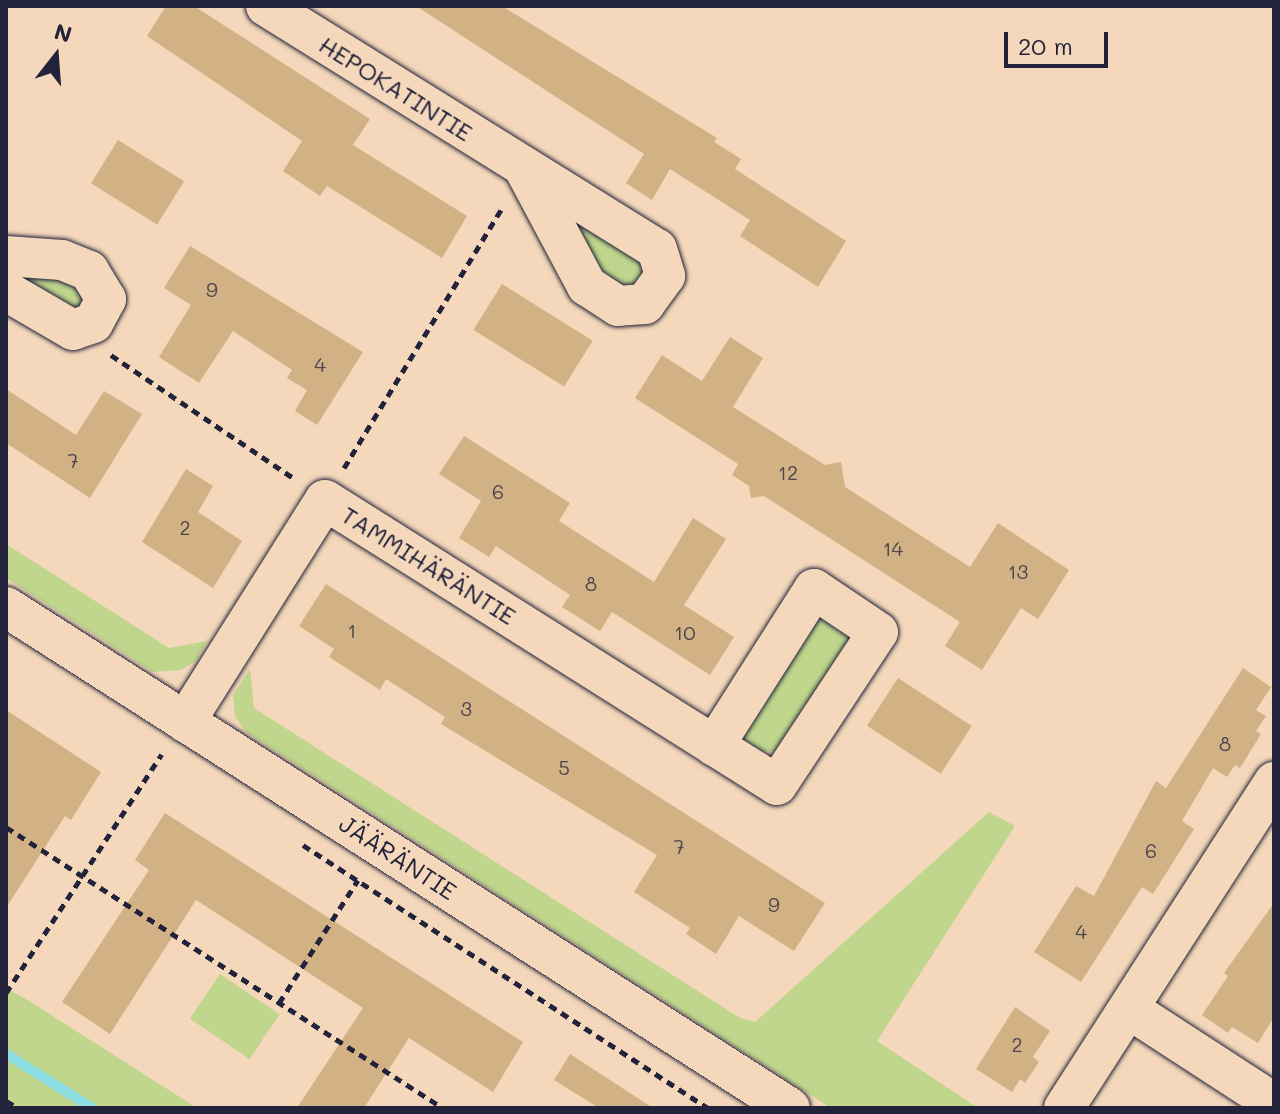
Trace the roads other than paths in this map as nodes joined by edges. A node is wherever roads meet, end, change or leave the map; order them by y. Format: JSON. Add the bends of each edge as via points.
{"nodes":[{"id":1,"x":266,"y":6,"type":"edge"},
{"id":2,"x":525,"y":170,"type":"road end"},
{"id":3,"x":6,"y":256,"type":"edge"},
{"id":4,"x":6,"y":291,"type":"edge"},
{"id":5,"x":6,"y":607,"type":"edge"},
{"id":6,"x":185,"y":722,"type":"junction"},
{"id":7,"x":714,"y":746,"type":"junction"},
{"id":8,"x":1274,"y":782,"type":"edge"},
{"id":9,"x":1129,"y":1009,"type":"junction"},
{"id":10,"x":1274,"y":1103,"type":"edge"},
{"id":11,"x":790,"y":1108,"type":"edge"},
{"id":12,"x":1064,"y":1108,"type":"edge"}],
"edges":[{"from":1,"to":2,"type":"street","name":"HEPOKATINTIE"},
{"from":3,"to":4,"type":"street","via":[[62,260],[89,271],[106,299],[93,323],[73,330]]},
{"from":5,"to":6,"type":"street","name":"JÄÄRÄNTIE"},
{"from":6,"to":7,"type":"street","name":"TAMMIHÄRÄNTIE","via":[[325,500]]},
{"from":6,"to":11,"type":"street","name":"JÄÄRÄNTIE"},
{"from":7,"to":7,"type":"street","name":"TAMMIHÄRÄNTIE","via":[[777,785],[878,632],[814,589]]},
{"from":8,"to":9,"type":"street"},
{"from":9,"to":10,"type":"street"},
{"from":9,"to":12,"type":"street"}]}
